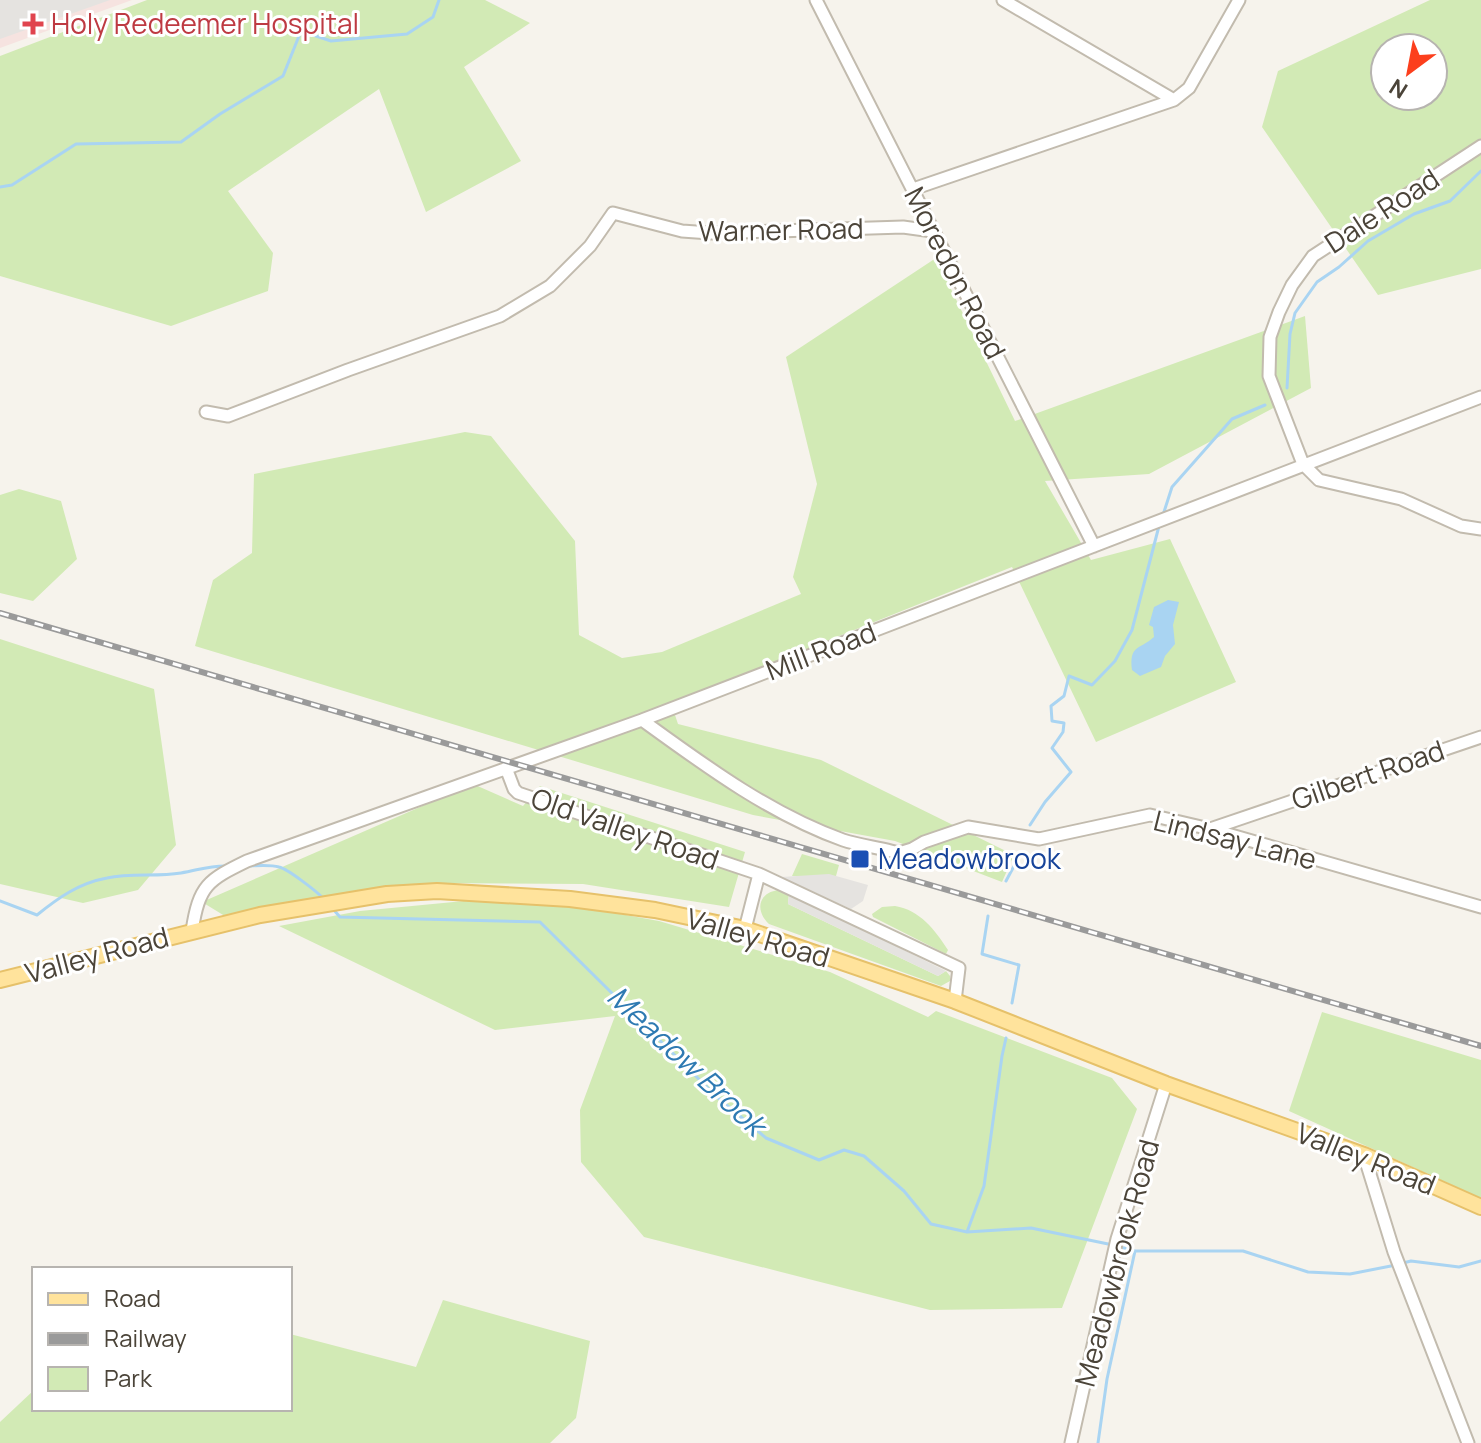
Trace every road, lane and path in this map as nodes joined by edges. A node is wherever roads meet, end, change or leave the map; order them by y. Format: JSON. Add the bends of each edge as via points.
{"nodes":[{"id":1,"x":816,"y":0,"type":"edge"},
{"id":2,"x":1003,"y":0,"type":"edge"},
{"id":3,"x":1239,"y":0,"type":"edge"},
{"id":4,"x":1174,"y":100,"type":"junction"},
{"id":5,"x":1481,"y":146,"type":"edge"},
{"id":6,"x":913,"y":189,"type":"junction"},
{"id":7,"x":932,"y":231,"type":"junction"},
{"id":8,"x":1481,"y":397,"type":"edge"},
{"id":9,"x":206,"y":412,"type":"dead end"},
{"id":10,"x":1303,"y":464,"type":"junction"},
{"id":11,"x":1481,"y":529,"type":"edge"},
{"id":12,"x":1094,"y":546,"type":"junction"},
{"id":13,"x":642,"y":720,"type":"junction"},
{"id":14,"x":1481,"y":737,"type":"edge"},
{"id":15,"x":506,"y":768,"type":"junction"},
{"id":16,"x":1210,"y":829,"type":"junction"},
{"id":17,"x":759,"y":874,"type":"junction"},
{"id":18,"x":1481,"y":907,"type":"edge"},
{"id":19,"x":745,"y":929,"type":"junction"},
{"id":20,"x":192,"y":931,"type":"junction"},
{"id":21,"x":0,"y":980,"type":"edge"},
{"id":22,"x":955,"y":1001,"type":"junction"},
{"id":23,"x":1166,"y":1084,"type":"junction"},
{"id":24,"x":1364,"y":1155,"type":"junction"},
{"id":25,"x":1481,"y":1207,"type":"edge"},
{"id":26,"x":1071,"y":1443,"type":"edge"},
{"id":27,"x":1468,"y":1443,"type":"edge"}],
"edges":[{"from":1,"to":6,"type":"street","name":"Moredon Road"},
{"from":2,"to":4,"type":"street"},
{"from":3,"to":4,"type":"street","via":[[1189,88]]},
{"from":4,"to":6,"type":"street"},
{"from":5,"to":10,"type":"street","name":"Dale Road","via":[[1313,256],[1292,285],[1270,337],[1269,376]]},
{"from":6,"to":7,"type":"street","name":"Moredon Road"},
{"from":7,"to":9,"type":"street","name":"Warner Road","via":[[903,227],[710,233],[613,213],[590,246],[550,286],[500,316],[228,416]]},
{"from":7,"to":12,"type":"street","name":"Moredon Road"},
{"from":8,"to":10,"type":"street","name":"Mill Road"},
{"from":10,"to":11,"type":"street","via":[[1319,480],[1401,499],[1461,526]]},
{"from":10,"to":12,"type":"street","name":"Mill Road"},
{"from":12,"to":13,"type":"street","name":"Mill Road"},
{"from":13,"to":15,"type":"street","name":"Mill Road"},
{"from":13,"to":16,"type":"street","name":"Lindsay Lane","via":[[714,773],[799,820],[844,840],[899,853],[968,827],[1039,839],[1150,815]]},
{"from":14,"to":16,"type":"street","name":"Gilbert Road"},
{"from":15,"to":17,"type":"street","name":"Old Valley Road","via":[[514,789],[524,796]]},
{"from":15,"to":20,"type":"street","name":"Mill Road","via":[[216,876],[196,904]]},
{"from":16,"to":18,"type":"street","name":"Lindsay Lane"},
{"from":17,"to":19,"type":"street"},
{"from":17,"to":22,"type":"street","name":"Old Valley Road","via":[[959,968]]},
{"from":19,"to":20,"type":"main road","name":"Valley Road","via":[[570,899],[437,891],[310,905]]},
{"from":19,"to":22,"type":"main road","name":"Valley Road"},
{"from":20,"to":21,"type":"main road","name":"Valley Road"},
{"from":22,"to":23,"type":"main road","name":"Valley Road"},
{"from":23,"to":24,"type":"main road","name":"Valley Road"},
{"from":23,"to":26,"type":"street","name":"Meadowbrook Road","via":[[1117,1239]]},
{"from":24,"to":25,"type":"main road","name":"Valley Road"},
{"from":24,"to":27,"type":"street","via":[[1394,1252]]}]}
